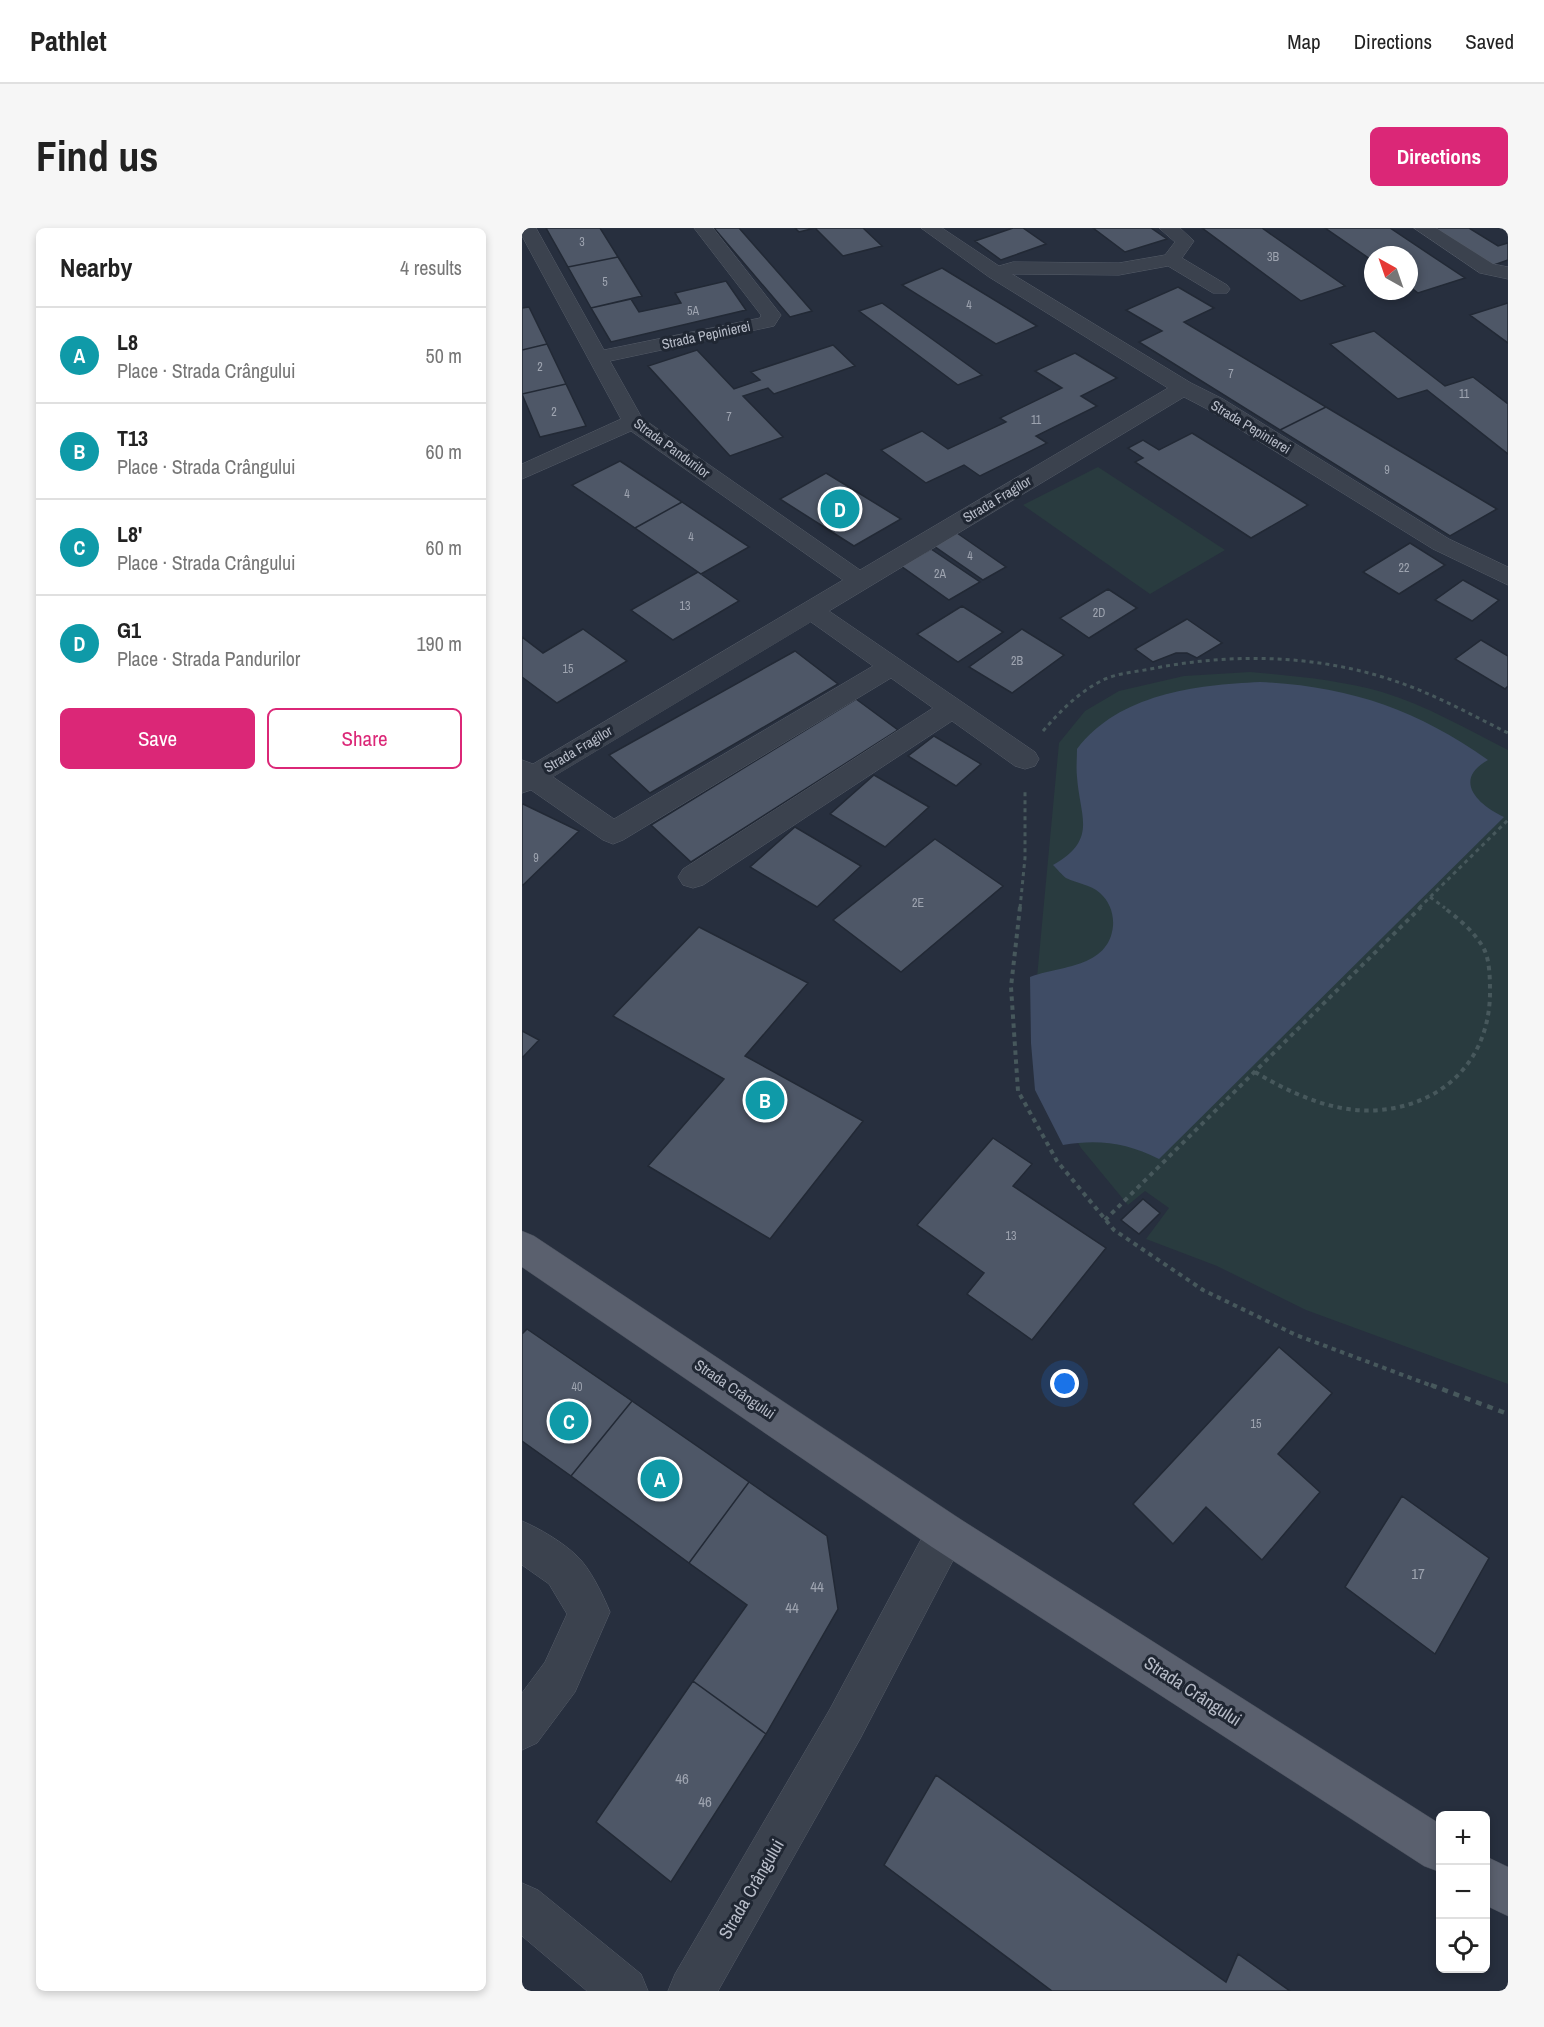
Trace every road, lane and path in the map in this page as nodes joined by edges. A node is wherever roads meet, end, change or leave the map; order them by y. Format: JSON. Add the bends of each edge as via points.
{"nodes":[{"id":1,"x":703,"y":228,"type":"edge"},
{"id":2,"x":930,"y":228,"type":"edge"},
{"id":3,"x":1168,"y":228,"type":"edge"},
{"id":4,"x":1423,"y":228,"type":"edge"},
{"id":5,"x":528,"y":240,"type":"edge"},
{"id":6,"x":1170,"y":260,"type":"junction"},
{"id":7,"x":996,"y":273,"type":"junction"},
{"id":8,"x":1508,"y":273,"type":"edge"},
{"id":9,"x":1220,"y":290,"type":"dead end"},
{"id":10,"x":598,"y":357,"type":"junction"},
{"id":11,"x":1183,"y":388,"type":"junction"},
{"id":12,"x":633,"y":422,"type":"junction"},
{"id":13,"x":522,"y":472,"type":"edge"},
{"id":14,"x":1508,"y":577,"type":"edge"},
{"id":15,"x":860,"y":581,"type":"junction"},
{"id":16,"x":810,"y":609,"type":"junction"},
{"id":17,"x":892,"y":666,"type":"junction"},
{"id":18,"x":952,"y":708,"type":"junction"},
{"id":19,"x":1508,"y":733,"type":"edge"},
{"id":20,"x":1025,"y":759,"type":"junction"},
{"id":21,"x":525,"y":777,"type":"edge"},
{"id":22,"x":1508,"y":820,"type":"edge"},
{"id":23,"x":693,"y":877,"type":"dead end"},
{"id":24,"x":1430,"y":897,"type":"junction"},
{"id":25,"x":1496,"y":974,"type":"dead end"},
{"id":26,"x":1255,"y":1072,"type":"junction"},
{"id":27,"x":1455,"y":1086,"type":"dead end"},
{"id":28,"x":1106,"y":1220,"type":"junction"},
{"id":29,"x":522,"y":1246,"type":"edge"},
{"id":30,"x":1508,"y":1414,"type":"edge"},
{"id":31,"x":946,"y":1533,"type":"junction"},
{"id":32,"x":522,"y":1541,"type":"edge"},
{"id":33,"x":522,"y":1728,"type":"edge"},
{"id":34,"x":1436,"y":1847,"type":"edge"},
{"id":35,"x":1490,"y":1881,"type":"edge"},
{"id":36,"x":1508,"y":1893,"type":"edge"},
{"id":37,"x":522,"y":1906,"type":"edge"},
{"id":38,"x":624,"y":1991,"type":"edge"},
{"id":39,"x":692,"y":1991,"type":"edge"}],
"edges":[{"from":1,"to":10,"type":"street","name":"Strada Pepinierei","via":[[771,315],[767,322]]},
{"from":2,"to":7,"type":"street","name":"Strada Pepinierei"},
{"from":3,"to":6,"type":"street","via":[[1185,241]]},
{"from":4,"to":8,"type":"street","via":[[1487,269]]},
{"from":5,"to":10,"type":"street","name":"Strada Pandurilor"},
{"from":6,"to":7,"type":"street","via":[[1119,269],[1013,268]]},
{"from":6,"to":9,"type":"street"},
{"from":7,"to":11,"type":"street","name":"Strada Pepinierei"},
{"from":10,"to":12,"type":"street","name":"Strada Pandurilor"},
{"from":11,"to":14,"type":"street","name":"Strada Pepinierei","via":[[1441,544]]},
{"from":11,"to":15,"type":"street","name":"Strada Fragilor"},
{"from":12,"to":13,"type":"street"},
{"from":12,"to":15,"type":"street","name":"Strada Pandurilor"},
{"from":15,"to":16,"type":"street","name":"Strada Fragilor"},
{"from":16,"to":17,"type":"street"},
{"from":16,"to":21,"type":"street","name":"Strada Fragilor"},
{"from":17,"to":18,"type":"street"},
{"from":17,"to":21,"type":"street","via":[[613,833]]},
{"from":18,"to":20,"type":"street"},
{"from":18,"to":23,"type":"street"},
{"from":19,"to":20,"type":"path","via":[[1391,680],[1327,665],[1237,658],[1179,662],[1107,678],[1068,701]]},
{"from":20,"to":28,"type":"path","via":[[1025,858],[1011,987],[1018,1091],[1058,1161]]},
{"from":22,"to":24,"type":"path"},
{"from":24,"to":25,"type":"path","via":[[1471,931]]},
{"from":24,"to":26,"type":"path"},
{"from":26,"to":27,"type":"path","via":[[1282,1089],[1345,1108],[1378,1110],[1410,1106]]},
{"from":26,"to":28,"type":"path"},
{"from":28,"to":30,"type":"path","via":[[1114,1230],[1203,1290],[1286,1330]]},
{"from":29,"to":31,"type":"main road","name":"Strada Crângului"},
{"from":31,"to":34,"type":"main road","name":"Strada Crângului"},
{"from":31,"to":39,"type":"street","name":"Strada Crângului","via":[[845,1724]]},
{"from":32,"to":33,"type":"street","via":[[563,1570],[589,1612],[560,1677]]},
{"from":35,"to":36,"type":"main road"},
{"from":37,"to":38,"type":"street"}]}
